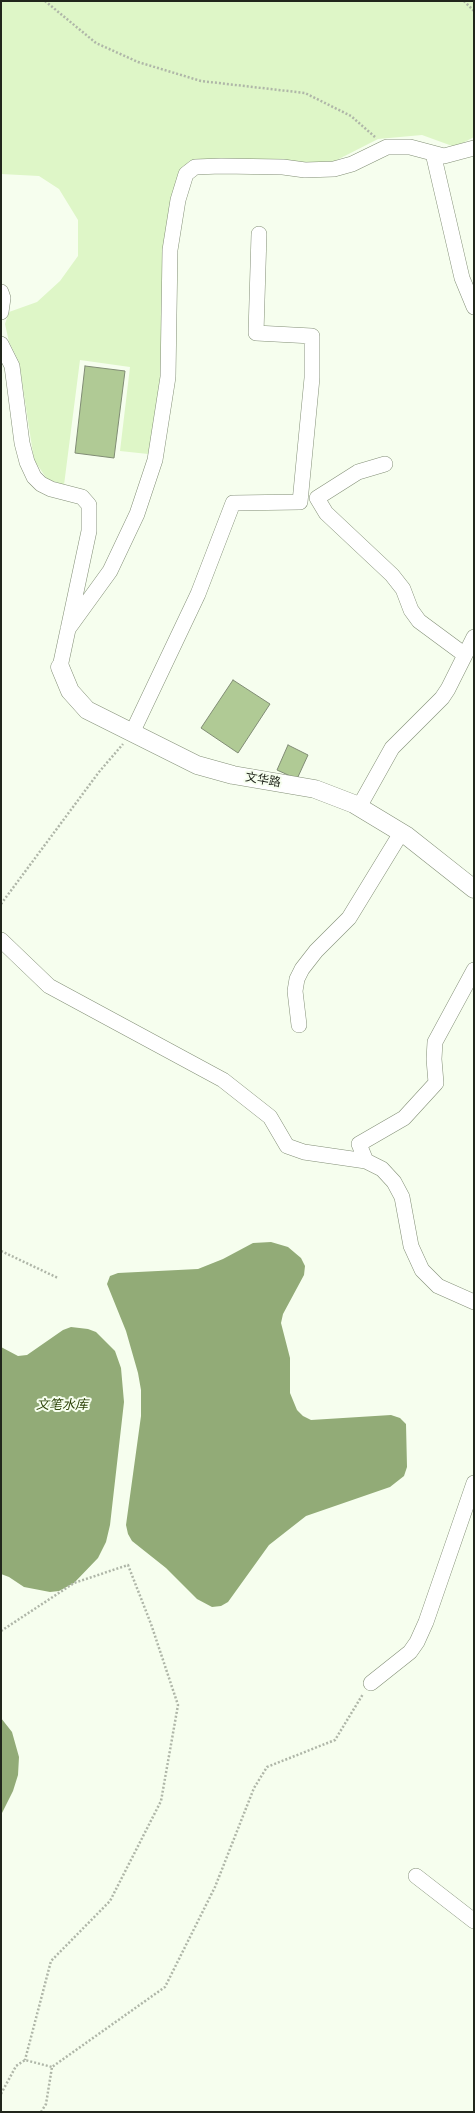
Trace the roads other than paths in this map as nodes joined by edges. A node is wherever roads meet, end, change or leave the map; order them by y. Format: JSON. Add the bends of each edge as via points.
{"nodes":[{"id":1,"x":474,"y":148,"type":"edge"},
{"id":2,"x":433,"y":153,"type":"junction"},
{"id":3,"x":259,"y":234,"type":"dead end"},
{"id":4,"x":1,"y":292,"type":"edge"},
{"id":5,"x":474,"y":307,"type":"edge"},
{"id":6,"x":1,"y":312,"type":"edge"},
{"id":7,"x":1,"y":344,"type":"edge"},
{"id":8,"x":385,"y":464,"type":"dead end"},
{"id":9,"x":68,"y":629,"type":"junction"},
{"id":10,"x":474,"y":637,"type":"edge"},
{"id":11,"x":465,"y":654,"type":"junction"},
{"id":12,"x":60,"y":667,"type":"joint"},
{"id":13,"x":132,"y":733,"type":"junction"},
{"id":14,"x":360,"y":807,"type":"junction"},
{"id":15,"x":401,"y":833,"type":"junction"},
{"id":16,"x":474,"y":889,"type":"edge"},
{"id":17,"x":1,"y":940,"type":"edge"},
{"id":18,"x":474,"y":970,"type":"edge"},
{"id":19,"x":299,"y":1025,"type":"dead end"},
{"id":20,"x":366,"y":1161,"type":"junction"},
{"id":21,"x":474,"y":1302,"type":"edge"},
{"id":22,"x":474,"y":1483,"type":"edge"},
{"id":23,"x":371,"y":1683,"type":"road end"},
{"id":24,"x":416,"y":1876,"type":"dead end"},
{"id":25,"x":474,"y":1921,"type":"edge"}],
"edges":[{"from":1,"to":2,"type":"street","via":[[444,156]]},
{"from":2,"to":5,"type":"street","via":[[462,278]]},
{"from":2,"to":9,"type":"street","via":[[410,147],[387,147],[352,164],[334,168],[305,170],[283,167],[195,167],[186,174],[178,200],[170,250],[168,377],[155,460],[137,514],[110,571]]},
{"from":3,"to":13,"type":"street","via":[[256,333],[312,336],[312,378],[300,502],[234,503],[198,594]]},
{"from":4,"to":6,"type":"street"},
{"from":7,"to":9,"type":"street","via":[[12,366],[22,443],[34,477],[51,489],[82,497],[89,505],[90,531]]},
{"from":8,"to":11,"type":"street","via":[[358,472],[317,498],[326,513],[392,575],[403,589],[419,622]]},
{"from":9,"to":12,"type":"street"},
{"from":10,"to":11,"type":"street"},
{"from":11,"to":14,"type":"street","via":[[442,698],[392,748]]},
{"from":12,"to":13,"type":"street","name":"文华路","via":[[70,691],[87,710]]},
{"from":13,"to":14,"type":"street","name":"文华路","via":[[179,757],[216,771],[315,789]]},
{"from":14,"to":15,"type":"street","name":"文华路"},
{"from":15,"to":16,"type":"street","name":"文华路"},
{"from":15,"to":19,"type":"street","via":[[349,918],[302,969],[295,991]]},
{"from":17,"to":20,"type":"street","via":[[49,986],[223,1080],[270,1117],[288,1146],[304,1152]]},
{"from":18,"to":20,"type":"street","via":[[435,1042],[436,1083],[404,1118],[359,1144]]},
{"from":20,"to":21,"type":"street","via":[[382,1169],[394,1182],[402,1197],[411,1246],[422,1270],[438,1286]]},
{"from":22,"to":23,"type":"street","via":[[417,1642],[410,1652]]},
{"from":24,"to":25,"type":"street"}]}
